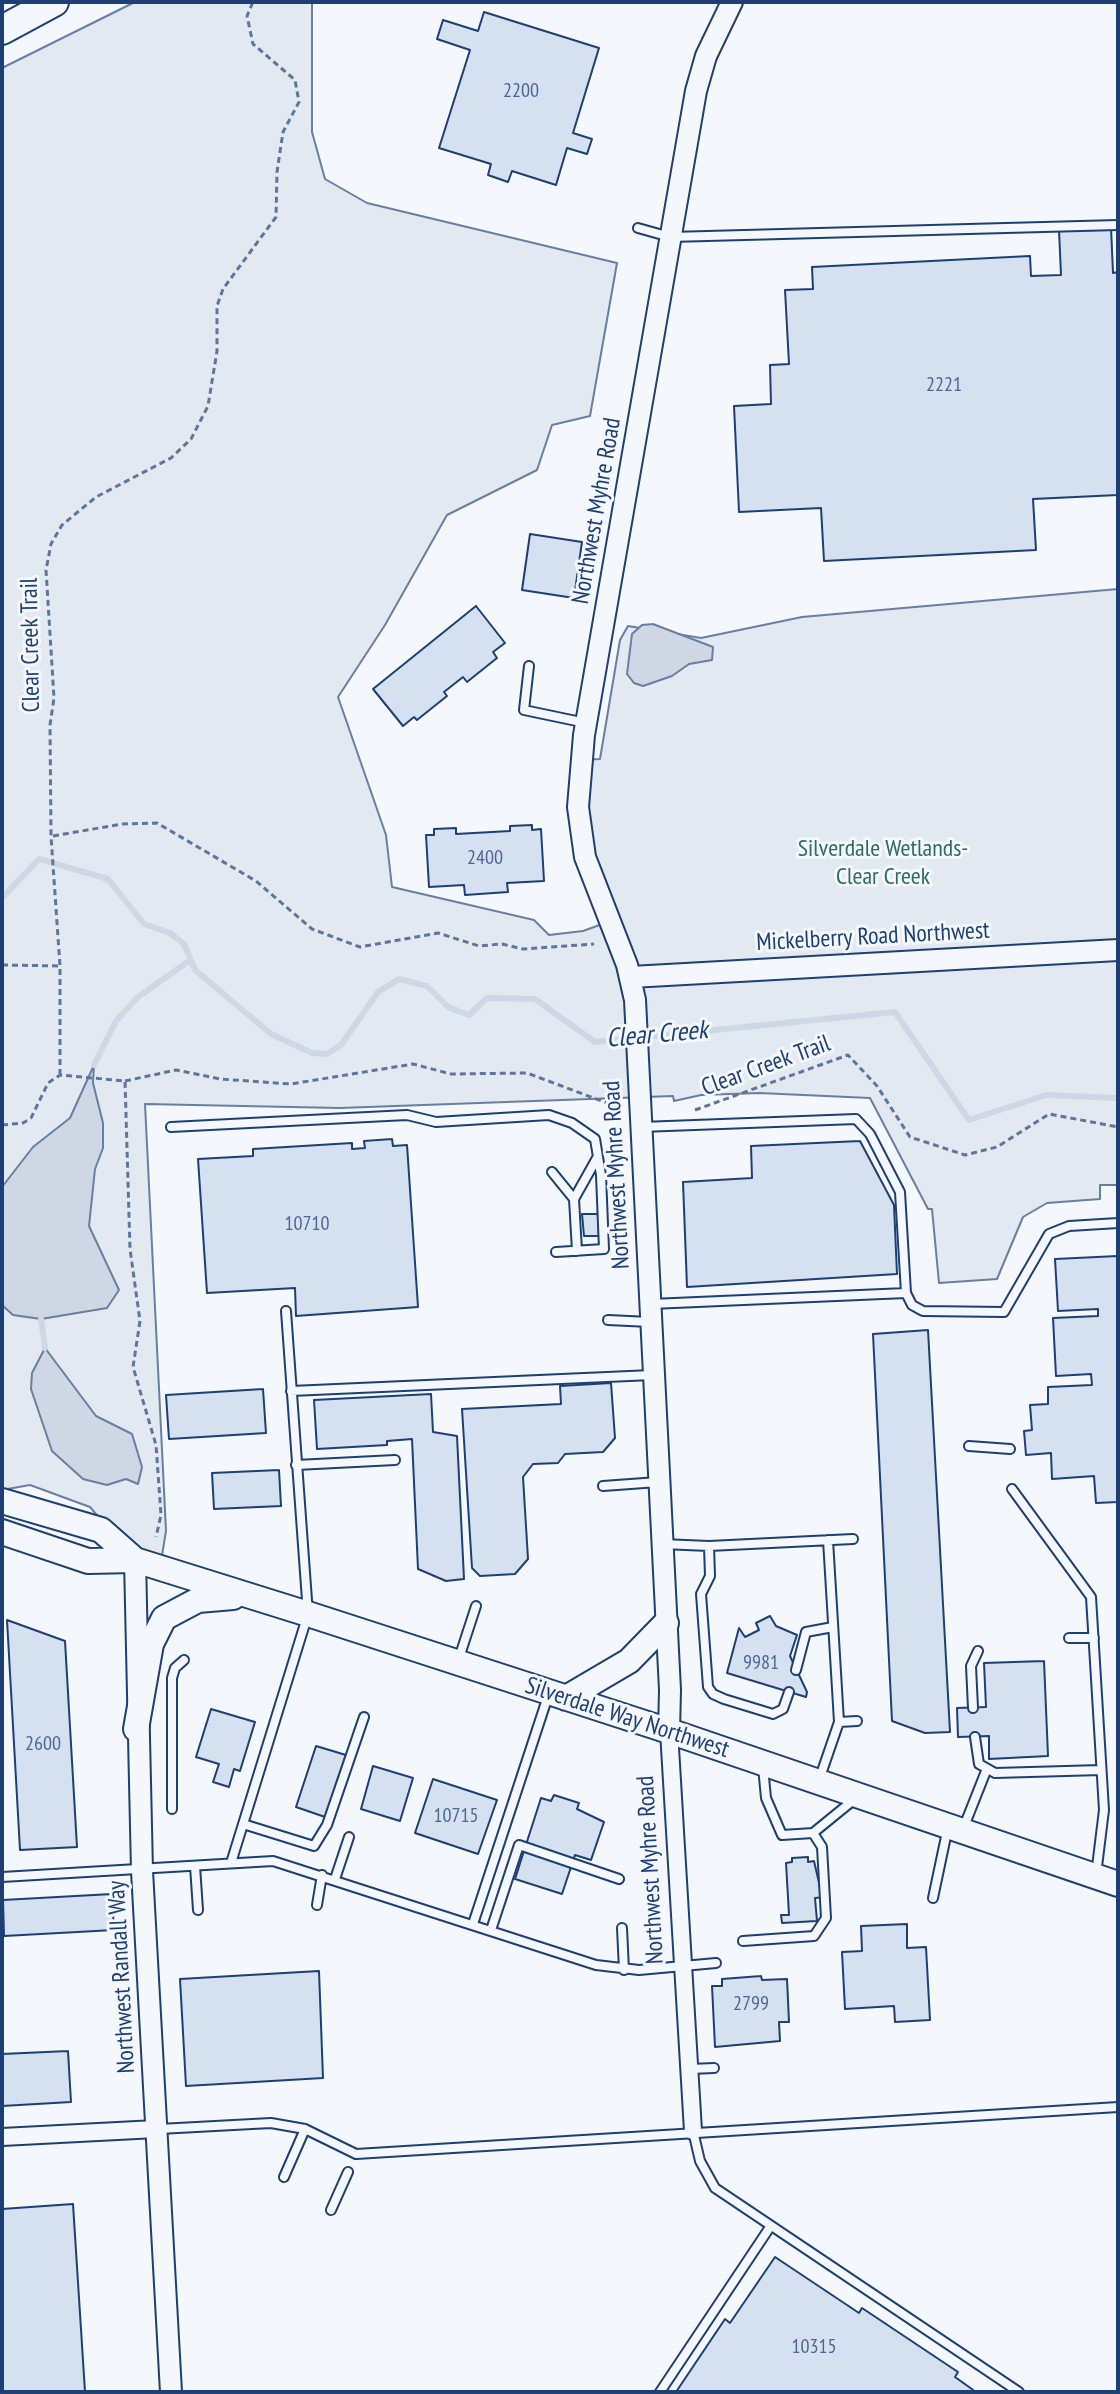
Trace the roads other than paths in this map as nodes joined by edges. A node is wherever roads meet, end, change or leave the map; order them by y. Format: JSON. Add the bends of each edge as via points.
{"nodes":[{"id":1,"x":54,"y":2,"type":"edge"},
{"id":2,"x":732,"y":2,"type":"edge"},
{"id":3,"x":2,"y":30,"type":"edge"},
{"id":4,"x":1118,"y":225,"type":"edge"},
{"id":5,"x":638,"y":228,"type":"dead end"},
{"id":6,"x":670,"y":237,"type":"junction"},
{"id":7,"x":529,"y":666,"type":"dead end"},
{"id":8,"x":586,"y":723,"type":"junction"},
{"id":9,"x":1118,"y":950,"type":"edge"},
{"id":10,"x":631,"y":977,"type":"junction"},
{"id":11,"x":171,"y":1127,"type":"dead end"},
{"id":12,"x":640,"y":1127,"type":"junction"},
{"id":13,"x":598,"y":1157,"type":"junction"},
{"id":14,"x":552,"y":1172,"type":"dead end"},
{"id":15,"x":574,"y":1199,"type":"junction"},
{"id":16,"x":1118,"y":1223,"type":"edge"},
{"id":17,"x":577,"y":1251,"type":"junction"},
{"id":18,"x":556,"y":1252,"type":"dead end"},
{"id":19,"x":906,"y":1293,"type":"junction"},
{"id":20,"x":286,"y":1311,"type":"dead end"},
{"id":21,"x":649,"y":1313,"type":"junction"},
{"id":22,"x":608,"y":1320,"type":"dead end"},
{"id":23,"x":653,"y":1375,"type":"junction"},
{"id":24,"x":291,"y":1391,"type":"junction"},
{"id":25,"x":969,"y":1446,"type":"dead end"},
{"id":26,"x":1010,"y":1449,"type":"dead end"},
{"id":27,"x":395,"y":1460,"type":"dead end"},
{"id":28,"x":296,"y":1465,"type":"junction"},
{"id":29,"x":659,"y":1482,"type":"junction"},
{"id":30,"x":603,"y":1486,"type":"dead end"},
{"id":31,"x":1012,"y":1489,"type":"dead end"},
{"id":32,"x":2,"y":1501,"type":"edge"},
{"id":33,"x":2,"y":1532,"type":"edge"},
{"id":34,"x":853,"y":1539,"type":"dead end"},
{"id":35,"x":828,"y":1540,"type":"junction"},
{"id":36,"x":662,"y":1544,"type":"junction"},
{"id":37,"x":709,"y":1546,"type":"junction"},
{"id":38,"x":135,"y":1560,"type":"junction"},
{"id":39,"x":265,"y":1601,"type":"junction"},
{"id":40,"x":476,"y":1606,"type":"dead end"},
{"id":41,"x":308,"y":1614,"type":"junction"},
{"id":42,"x":666,"y":1623,"type":"junction"},
{"id":43,"x":833,"y":1627,"type":"junction"},
{"id":44,"x":1069,"y":1638,"type":"dead end"},
{"id":45,"x":1094,"y":1638,"type":"junction"},
{"id":46,"x":978,"y":1651,"type":"dead end"},
{"id":47,"x":184,"y":1660,"type":"dead end"},
{"id":48,"x":458,"y":1663,"type":"junction"},
{"id":49,"x":796,"y":1670,"type":"dead end"},
{"id":50,"x":789,"y":1692,"type":"dead end"},
{"id":51,"x":557,"y":1696,"type":"junction"},
{"id":52,"x":973,"y":1708,"type":"dead end"},
{"id":53,"x":364,"y":1717,"type":"dead end"},
{"id":54,"x":857,"y":1721,"type":"dead end"},
{"id":55,"x":839,"y":1722,"type":"junction"},
{"id":56,"x":136,"y":1729,"type":"junction"},
{"id":57,"x":669,"y":1731,"type":"junction"},
{"id":58,"x":975,"y":1737,"type":"dead end"},
{"id":59,"x":762,"y":1763,"type":"junction"},
{"id":60,"x":1101,"y":1770,"type":"junction"},
{"id":61,"x":986,"y":1771,"type":"junction"},
{"id":62,"x":818,"y":1782,"type":"junction"},
{"id":63,"x":859,"y":1796,"type":"junction"},
{"id":64,"x":172,"y":1809,"type":"dead end"},
{"id":65,"x":243,"y":1824,"type":"junction"},
{"id":66,"x":955,"y":1828,"type":"junction"},
{"id":67,"x":813,"y":1833,"type":"junction"},
{"id":68,"x":349,"y":1837,"type":"dead end"},
{"id":69,"x":231,"y":1863,"type":"junction"},
{"id":70,"x":195,"y":1866,"type":"junction"},
{"id":71,"x":142,"y":1871,"type":"junction"},
{"id":72,"x":322,"y":1875,"type":"junction"},
{"id":73,"x":2,"y":1877,"type":"edge"},
{"id":74,"x":335,"y":1879,"type":"junction"},
{"id":75,"x":619,"y":1879,"type":"dead end"},
{"id":76,"x":1107,"y":1880,"type":"edge"},
{"id":77,"x":933,"y":1898,"type":"dead end"},
{"id":78,"x":317,"y":1905,"type":"dead end"},
{"id":79,"x":198,"y":1910,"type":"dead end"},
{"id":80,"x":473,"y":1924,"type":"junction"},
{"id":81,"x":622,"y":1928,"type":"dead end"},
{"id":82,"x":491,"y":1930,"type":"junction"},
{"id":83,"x":743,"y":1941,"type":"dead end"},
{"id":84,"x":716,"y":1963,"type":"dead end"},
{"id":85,"x":683,"y":1967,"type":"junction"},
{"id":86,"x":624,"y":1970,"type":"junction"},
{"id":87,"x":714,"y":2068,"type":"dead end"},
{"id":88,"x":689,"y":2069,"type":"junction"},
{"id":89,"x":1118,"y":2107,"type":"edge"},
{"id":90,"x":156,"y":2129,"type":"junction"},
{"id":91,"x":305,"y":2129,"type":"junction"},
{"id":92,"x":693,"y":2131,"type":"junction"},
{"id":93,"x":2,"y":2137,"type":"edge"},
{"id":94,"x":348,"y":2172,"type":"dead end"},
{"id":95,"x":284,"y":2177,"type":"dead end"},
{"id":96,"x":331,"y":2210,"type":"dead end"},
{"id":97,"x":770,"y":2227,"type":"junction"},
{"id":98,"x":171,"y":2392,"type":"edge"},
{"id":99,"x":660,"y":2392,"type":"edge"},
{"id":100,"x":1019,"y":2392,"type":"edge"}],
"edges":[{"from":1,"to":3,"type":"highway"},
{"from":2,"to":6,"type":"street","name":"Northwest Myhre Road","via":[[700,72]]},
{"from":4,"to":6,"type":"lane"},
{"from":5,"to":6,"type":"lane"},
{"from":6,"to":8,"type":"street","name":"Northwest Myhre Road"},
{"from":7,"to":8,"type":"lane","via":[[524,710]]},
{"from":8,"to":10,"type":"street","name":"Northwest Myhre Road","via":[[579,825],[600,902]]},
{"from":9,"to":10,"type":"street","name":"Mickelberry Road Northwest"},
{"from":10,"to":12,"type":"street","name":"Northwest Myhre Road"},
{"from":11,"to":13,"type":"lane","via":[[407,1115],[436,1122],[549,1115],[595,1139]]},
{"from":12,"to":19,"type":"lane","via":[[856,1119],[870,1134],[900,1192]]},
{"from":12,"to":21,"type":"street","name":"Northwest Myhre Road"},
{"from":13,"to":15,"type":"lane"},
{"from":13,"to":17,"type":"lane","via":[[604,1249]]},
{"from":14,"to":15,"type":"lane"},
{"from":15,"to":17,"type":"lane"},
{"from":16,"to":19,"type":"lane","via":[[1055,1230],[1004,1312],[923,1311]]},
{"from":17,"to":18,"type":"lane"},
{"from":19,"to":21,"type":"lane"},
{"from":20,"to":24,"type":"lane"},
{"from":21,"to":22,"type":"lane"},
{"from":21,"to":23,"type":"street","name":"Northwest Myhre Road"},
{"from":23,"to":24,"type":"lane"},
{"from":23,"to":29,"type":"street","name":"Northwest Myhre Road"},
{"from":24,"to":28,"type":"lane"},
{"from":25,"to":26,"type":"lane"},
{"from":27,"to":28,"type":"lane"},
{"from":28,"to":41,"type":"lane"},
{"from":29,"to":30,"type":"lane"},
{"from":29,"to":36,"type":"street","name":"Northwest Myhre Road"},
{"from":31,"to":45,"type":"lane","via":[[1091,1597]]},
{"from":32,"to":38,"type":"main road","name":"Silverdale Way Northwest","via":[[101,1530]]},
{"from":33,"to":38,"type":"main road","name":"Silverdale Way Northwest","via":[[88,1561]]},
{"from":34,"to":35,"type":"lane"},
{"from":35,"to":37,"type":"lane"},
{"from":35,"to":43,"type":"lane"},
{"from":36,"to":37,"type":"lane"},
{"from":36,"to":42,"type":"street","name":"Northwest Myhre Road"},
{"from":37,"to":50,"type":"lane","via":[[710,1576],[701,1594],[708,1687],[724,1699],[773,1714],[783,1709]]},
{"from":38,"to":39,"type":"main road","name":"Silverdale Way Northwest"},
{"from":38,"to":56,"type":"street","name":"Northwest Randall Way"},
{"from":39,"to":41,"type":"main road","name":"Silverdale Way Northwest"},
{"from":39,"to":56,"type":"main road","via":[[212,1597],[186,1603],[164,1618],[151,1644]]},
{"from":40,"to":48,"type":"lane"},
{"from":41,"to":48,"type":"main road","name":"Silverdale Way Northwest"},
{"from":41,"to":65,"type":"lane"},
{"from":42,"to":51,"type":"main road","via":[[629,1661]]},
{"from":42,"to":57,"type":"street","name":"Northwest Myhre Road"},
{"from":43,"to":49,"type":"lane","via":[[806,1632]]},
{"from":43,"to":55,"type":"lane"},
{"from":44,"to":45,"type":"lane"},
{"from":45,"to":60,"type":"lane"},
{"from":46,"to":52,"type":"lane","via":[[971,1666]]},
{"from":47,"to":64,"type":"lane","via":[[172,1678]]},
{"from":48,"to":51,"type":"main road","name":"Silverdale Way Northwest"},
{"from":51,"to":57,"type":"main road","name":"Silverdale Way Northwest"},
{"from":51,"to":80,"type":"lane"},
{"from":53,"to":65,"type":"lane","via":[[327,1825],[314,1846]]},
{"from":54,"to":55,"type":"lane"},
{"from":55,"to":62,"type":"lane"},
{"from":56,"to":71,"type":"street","name":"Northwest Randall Way"},
{"from":57,"to":59,"type":"main road","name":"Silverdale Way Northwest"},
{"from":57,"to":85,"type":"street","name":"Northwest Myhre Road"},
{"from":58,"to":61,"type":"lane","via":[[979,1764]]},
{"from":59,"to":62,"type":"main road","name":"Silverdale Way Northwest"},
{"from":59,"to":67,"type":"lane","via":[[766,1798],[782,1835]]},
{"from":60,"to":61,"type":"lane"},
{"from":60,"to":76,"type":"lane"},
{"from":61,"to":66,"type":"lane"},
{"from":62,"to":63,"type":"main road","name":"Silverdale Way Northwest"},
{"from":63,"to":66,"type":"main road","name":"Silverdale Way Northwest"},
{"from":63,"to":67,"type":"lane"},
{"from":65,"to":69,"type":"lane"},
{"from":66,"to":76,"type":"main road","name":"Silverdale Way Northwest"},
{"from":66,"to":77,"type":"lane"},
{"from":67,"to":83,"type":"lane","via":[[822,1847],[826,1918],[814,1936]]},
{"from":68,"to":74,"type":"lane"},
{"from":69,"to":70,"type":"lane"},
{"from":69,"to":72,"type":"lane","via":[[273,1861]]},
{"from":70,"to":71,"type":"lane"},
{"from":70,"to":79,"type":"lane"},
{"from":71,"to":73,"type":"lane"},
{"from":71,"to":90,"type":"street","name":"Northwest Randall Way"},
{"from":72,"to":74,"type":"lane"},
{"from":72,"to":78,"type":"lane"},
{"from":74,"to":80,"type":"lane"},
{"from":75,"to":82,"type":"lane","via":[[519,1845]]},
{"from":80,"to":82,"type":"lane"},
{"from":81,"to":86,"type":"lane"},
{"from":82,"to":86,"type":"lane"},
{"from":84,"to":85,"type":"lane"},
{"from":85,"to":86,"type":"lane"},
{"from":85,"to":88,"type":"street","name":"Northwest Myhre Road"},
{"from":87,"to":88,"type":"lane"},
{"from":88,"to":92,"type":"street","name":"Northwest Myhre Road"},
{"from":89,"to":92,"type":"lane"},
{"from":90,"to":91,"type":"lane","via":[[271,2123]]},
{"from":90,"to":93,"type":"street"},
{"from":90,"to":98,"type":"street","name":"Northwest Randall Way"},
{"from":91,"to":92,"type":"lane","via":[[356,2154]]},
{"from":91,"to":95,"type":"lane"},
{"from":92,"to":97,"type":"lane","via":[[700,2161],[715,2188]]},
{"from":94,"to":96,"type":"lane"},
{"from":97,"to":99,"type":"lane"},
{"from":97,"to":100,"type":"lane"}]}
